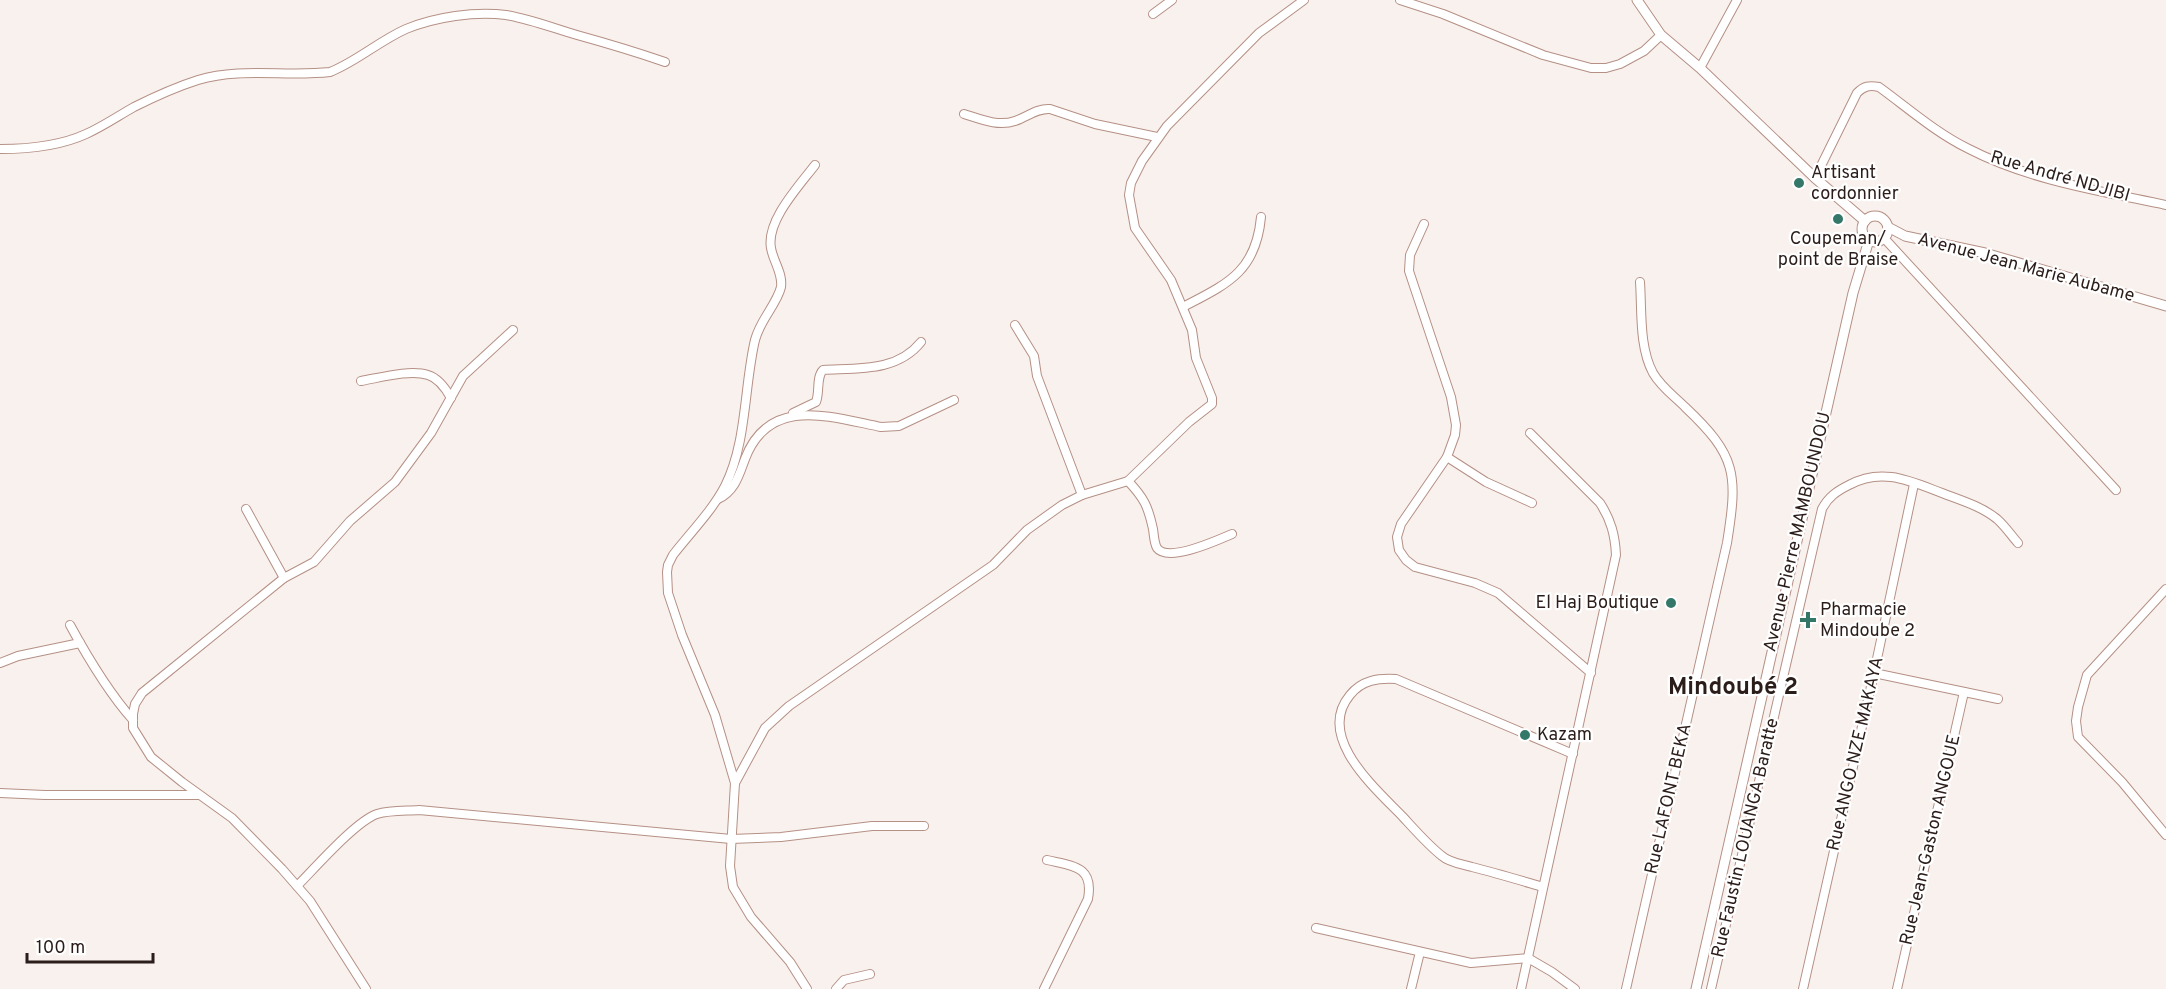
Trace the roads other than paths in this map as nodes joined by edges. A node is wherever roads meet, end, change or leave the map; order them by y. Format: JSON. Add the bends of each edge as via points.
{"nodes":[{"id":1,"x":1172,"y":0,"type":"edge"},
{"id":2,"x":1304,"y":0,"type":"edge"},
{"id":3,"x":1400,"y":0,"type":"edge"},
{"id":4,"x":1637,"y":0,"type":"edge"},
{"id":5,"x":1737,"y":0,"type":"edge"},
{"id":6,"x":1153,"y":14,"type":"dead end"},
{"id":7,"x":1661,"y":35,"type":"junction"},
{"id":8,"x":665,"y":62,"type":"dead end"},
{"id":9,"x":1700,"y":68,"type":"junction"},
{"id":10,"x":964,"y":114,"type":"dead end"},
{"id":11,"x":1157,"y":137,"type":"junction"},
{"id":12,"x":0,"y":149,"type":"edge"},
{"id":13,"x":815,"y":165,"type":"dead end"},
{"id":14,"x":1815,"y":178,"type":"junction"},
{"id":15,"x":2166,"y":206,"type":"edge"},
{"id":16,"x":1261,"y":217,"type":"dead end"},
{"id":17,"x":1865,"y":221,"type":"junction"},
{"id":18,"x":1424,"y":224,"type":"dead end"},
{"id":19,"x":1888,"y":227,"type":"junction"},
{"id":20,"x":1884,"y":238,"type":"junction"},
{"id":21,"x":1869,"y":240,"type":"junction"},
{"id":22,"x":1640,"y":282,"type":"dead end"},
{"id":23,"x":2166,"y":306,"type":"edge"},
{"id":24,"x":1183,"y":307,"type":"junction"},
{"id":25,"x":1015,"y":325,"type":"dead end"},
{"id":26,"x":513,"y":330,"type":"dead end"},
{"id":27,"x":921,"y":342,"type":"dead end"},
{"id":28,"x":361,"y":381,"type":"dead end"},
{"id":29,"x":452,"y":398,"type":"junction"},
{"id":30,"x":954,"y":400,"type":"dead end"},
{"id":31,"x":792,"y":415,"type":"junction"},
{"id":32,"x":1530,"y":433,"type":"dead end"},
{"id":33,"x":1447,"y":457,"type":"junction"},
{"id":34,"x":1128,"y":481,"type":"junction"},
{"id":35,"x":1914,"y":484,"type":"junction"},
{"id":36,"x":2116,"y":490,"type":"dead end"},
{"id":37,"x":1082,"y":495,"type":"junction"},
{"id":38,"x":717,"y":500,"type":"junction"},
{"id":39,"x":1532,"y":503,"type":"dead end"},
{"id":40,"x":246,"y":509,"type":"dead end"},
{"id":41,"x":1232,"y":534,"type":"dead end"},
{"id":42,"x":2018,"y":543,"type":"dead end"},
{"id":43,"x":284,"y":578,"type":"junction"},
{"id":44,"x":2166,"y":589,"type":"edge"},
{"id":45,"x":70,"y":625,"type":"dead end"},
{"id":46,"x":80,"y":643,"type":"junction"},
{"id":47,"x":0,"y":663,"type":"edge"},
{"id":48,"x":1591,"y":673,"type":"junction"},
{"id":49,"x":1874,"y":673,"type":"junction"},
{"id":50,"x":1964,"y":692,"type":"junction"},
{"id":51,"x":1998,"y":699,"type":"dead end"},
{"id":52,"x":133,"y":720,"type":"junction"},
{"id":53,"x":1573,"y":754,"type":"junction"},
{"id":54,"x":735,"y":783,"type":"junction"},
{"id":55,"x":0,"y":793,"type":"edge"},
{"id":56,"x":201,"y":795,"type":"junction"},
{"id":57,"x":924,"y":826,"type":"dead end"},
{"id":58,"x":2166,"y":835,"type":"edge"},
{"id":59,"x":731,"y":839,"type":"junction"},
{"id":60,"x":1047,"y":860,"type":"dead end"},
{"id":61,"x":297,"y":886,"type":"junction"},
{"id":62,"x":1543,"y":887,"type":"junction"},
{"id":63,"x":1316,"y":928,"type":"dead end"},
{"id":64,"x":1420,"y":952,"type":"junction"},
{"id":65,"x":1528,"y":958,"type":"junction"},
{"id":66,"x":870,"y":974,"type":"dead end"},
{"id":67,"x":366,"y":989,"type":"edge"},
{"id":68,"x":807,"y":989,"type":"edge"},
{"id":69,"x":836,"y":989,"type":"edge"},
{"id":70,"x":1044,"y":989,"type":"edge"},
{"id":71,"x":1411,"y":989,"type":"edge"},
{"id":72,"x":1521,"y":989,"type":"edge"},
{"id":73,"x":1575,"y":989,"type":"edge"},
{"id":74,"x":1626,"y":989,"type":"edge"},
{"id":75,"x":1695,"y":989,"type":"edge"},
{"id":76,"x":1711,"y":989,"type":"edge"},
{"id":77,"x":1803,"y":989,"type":"edge"},
{"id":78,"x":1897,"y":989,"type":"edge"}],
"edges":[{"from":1,"to":6,"type":"street"},
{"from":2,"to":11,"type":"street","via":[[1233,57]]},
{"from":3,"to":7,"type":"street","via":[[1543,55],[1591,68],[1620,64],[1644,51]]},
{"from":4,"to":7,"type":"street"},
{"from":5,"to":9,"type":"street"},
{"from":7,"to":9,"type":"street"},
{"from":8,"to":12,"type":"street","via":[[526,19],[503,15],[450,17],[408,28],[330,72],[223,74],[135,106],[69,140]]},
{"from":9,"to":14,"type":"street"},
{"from":10,"to":11,"type":"street","via":[[990,122],[1014,122],[1043,109]]},
{"from":11,"to":24,"type":"street","via":[[1131,183],[1132,217],[1142,239],[1172,280]]},
{"from":13,"to":38,"type":"street","via":[[771,231],[780,290],[756,338],[735,458]]},
{"from":14,"to":15,"type":"street","name":"Rue André NDJIBI","via":[[1857,93],[1871,85],[1940,132],[1995,162]]},
{"from":14,"to":17,"type":"street"},
{"from":16,"to":24,"type":"street","via":[[1259,239],[1242,270],[1227,283]]},
{"from":17,"to":19,"type":"street","via":[[1880,217]]},
{"from":17,"to":21,"type":"street","via":[[1862,229]]},
{"from":18,"to":33,"type":"street","via":[[1408,267],[1454,411],[1455,435]]},
{"from":19,"to":20,"type":"street"},
{"from":19,"to":23,"type":"street","name":"Avenue Jean Marie Aubame","via":[[1905,236],[1996,256]]},
{"from":20,"to":21,"type":"street"},
{"from":20,"to":36,"type":"street"},
{"from":21,"to":75,"type":"street","name":"Avenue Pierre MAMBOUNDOU","via":[[1806,495]]},
{"from":22,"to":74,"type":"street","name":"Rue LAFONT BEKA","via":[[1645,344],[1652,371],[1723,448],[1731,471],[1733,505]]},
{"from":24,"to":34,"type":"street","via":[[1212,404]]},
{"from":25,"to":37,"type":"street","via":[[1034,356],[1037,375]]},
{"from":26,"to":29,"type":"street","via":[[463,376]]},
{"from":27,"to":31,"type":"street","via":[[896,362],[871,368],[823,370],[816,402]]},
{"from":28,"to":29,"type":"street","via":[[411,373],[429,375]]},
{"from":29,"to":43,"type":"street","via":[[395,482],[350,521],[314,562]]},
{"from":30,"to":31,"type":"street","via":[[890,427],[825,415]]},
{"from":31,"to":38,"type":"street","via":[[760,435],[750,447],[728,495]]},
{"from":32,"to":48,"type":"street","via":[[1600,503],[1614,531],[1614,570]]},
{"from":33,"to":39,"type":"street","via":[[1486,482]]},
{"from":33,"to":48,"type":"street","via":[[1401,524],[1399,550],[1415,567],[1498,593]]},
{"from":34,"to":37,"type":"street"},
{"from":34,"to":41,"type":"street","via":[[1146,501],[1156,547],[1162,552],[1201,547]]},
{"from":35,"to":42,"type":"street","name":"Rue Faustin LOUANGA Baratte","via":[[1990,514]]},
{"from":35,"to":49,"type":"street","name":"Rue ANGO NZE MAKAYA"},
{"from":35,"to":76,"type":"street","name":"Rue Faustin LOUANGA Baratte","via":[[1883,475],[1870,476],[1836,491],[1822,509]]},
{"from":37,"to":54,"type":"street","via":[[1028,530],[993,565],[774,718]]},
{"from":38,"to":54,"type":"street","via":[[673,555],[668,565],[667,586],[682,635],[715,715]]},
{"from":40,"to":43,"type":"street"},
{"from":43,"to":52,"type":"street","via":[[142,693],[135,704]]},
{"from":44,"to":58,"type":"street","via":[[2087,675],[2076,721],[2078,737]]},
{"from":45,"to":46,"type":"street"},
{"from":46,"to":47,"type":"street"},
{"from":46,"to":52,"type":"street","via":[[119,705]]},
{"from":48,"to":53,"type":"street"},
{"from":49,"to":50,"type":"street"},
{"from":49,"to":77,"type":"street","name":"Rue ANGO NZE MAKAYA"},
{"from":50,"to":51,"type":"street"},
{"from":50,"to":78,"type":"street","name":"Rue Jean-Gaston ANGOUE"},
{"from":52,"to":56,"type":"street","via":[[133,728],[151,757]]},
{"from":53,"to":62,"type":"street"},
{"from":53,"to":62,"type":"street","via":[[1396,679],[1382,678],[1356,688],[1345,701],[1339,720],[1341,739],[1349,756],[1443,857]]},
{"from":54,"to":59,"type":"street"},
{"from":55,"to":56,"type":"street"},
{"from":56,"to":61,"type":"street","via":[[232,818]]},
{"from":57,"to":59,"type":"street","via":[[872,826]]},
{"from":59,"to":61,"type":"street","via":[[419,810],[386,812],[359,825]]},
{"from":59,"to":68,"type":"street","via":[[733,886],[751,917],[790,962]]},
{"from":60,"to":70,"type":"street","via":[[1082,870],[1089,877],[1090,886],[1084,907]]},
{"from":61,"to":67,"type":"street"},
{"from":62,"to":65,"type":"street"},
{"from":63,"to":64,"type":"street"},
{"from":64,"to":65,"type":"street","via":[[1471,963]]},
{"from":64,"to":71,"type":"street"},
{"from":65,"to":72,"type":"street"},
{"from":65,"to":73,"type":"street"},
{"from":66,"to":69,"type":"street","via":[[844,980]]}]}
